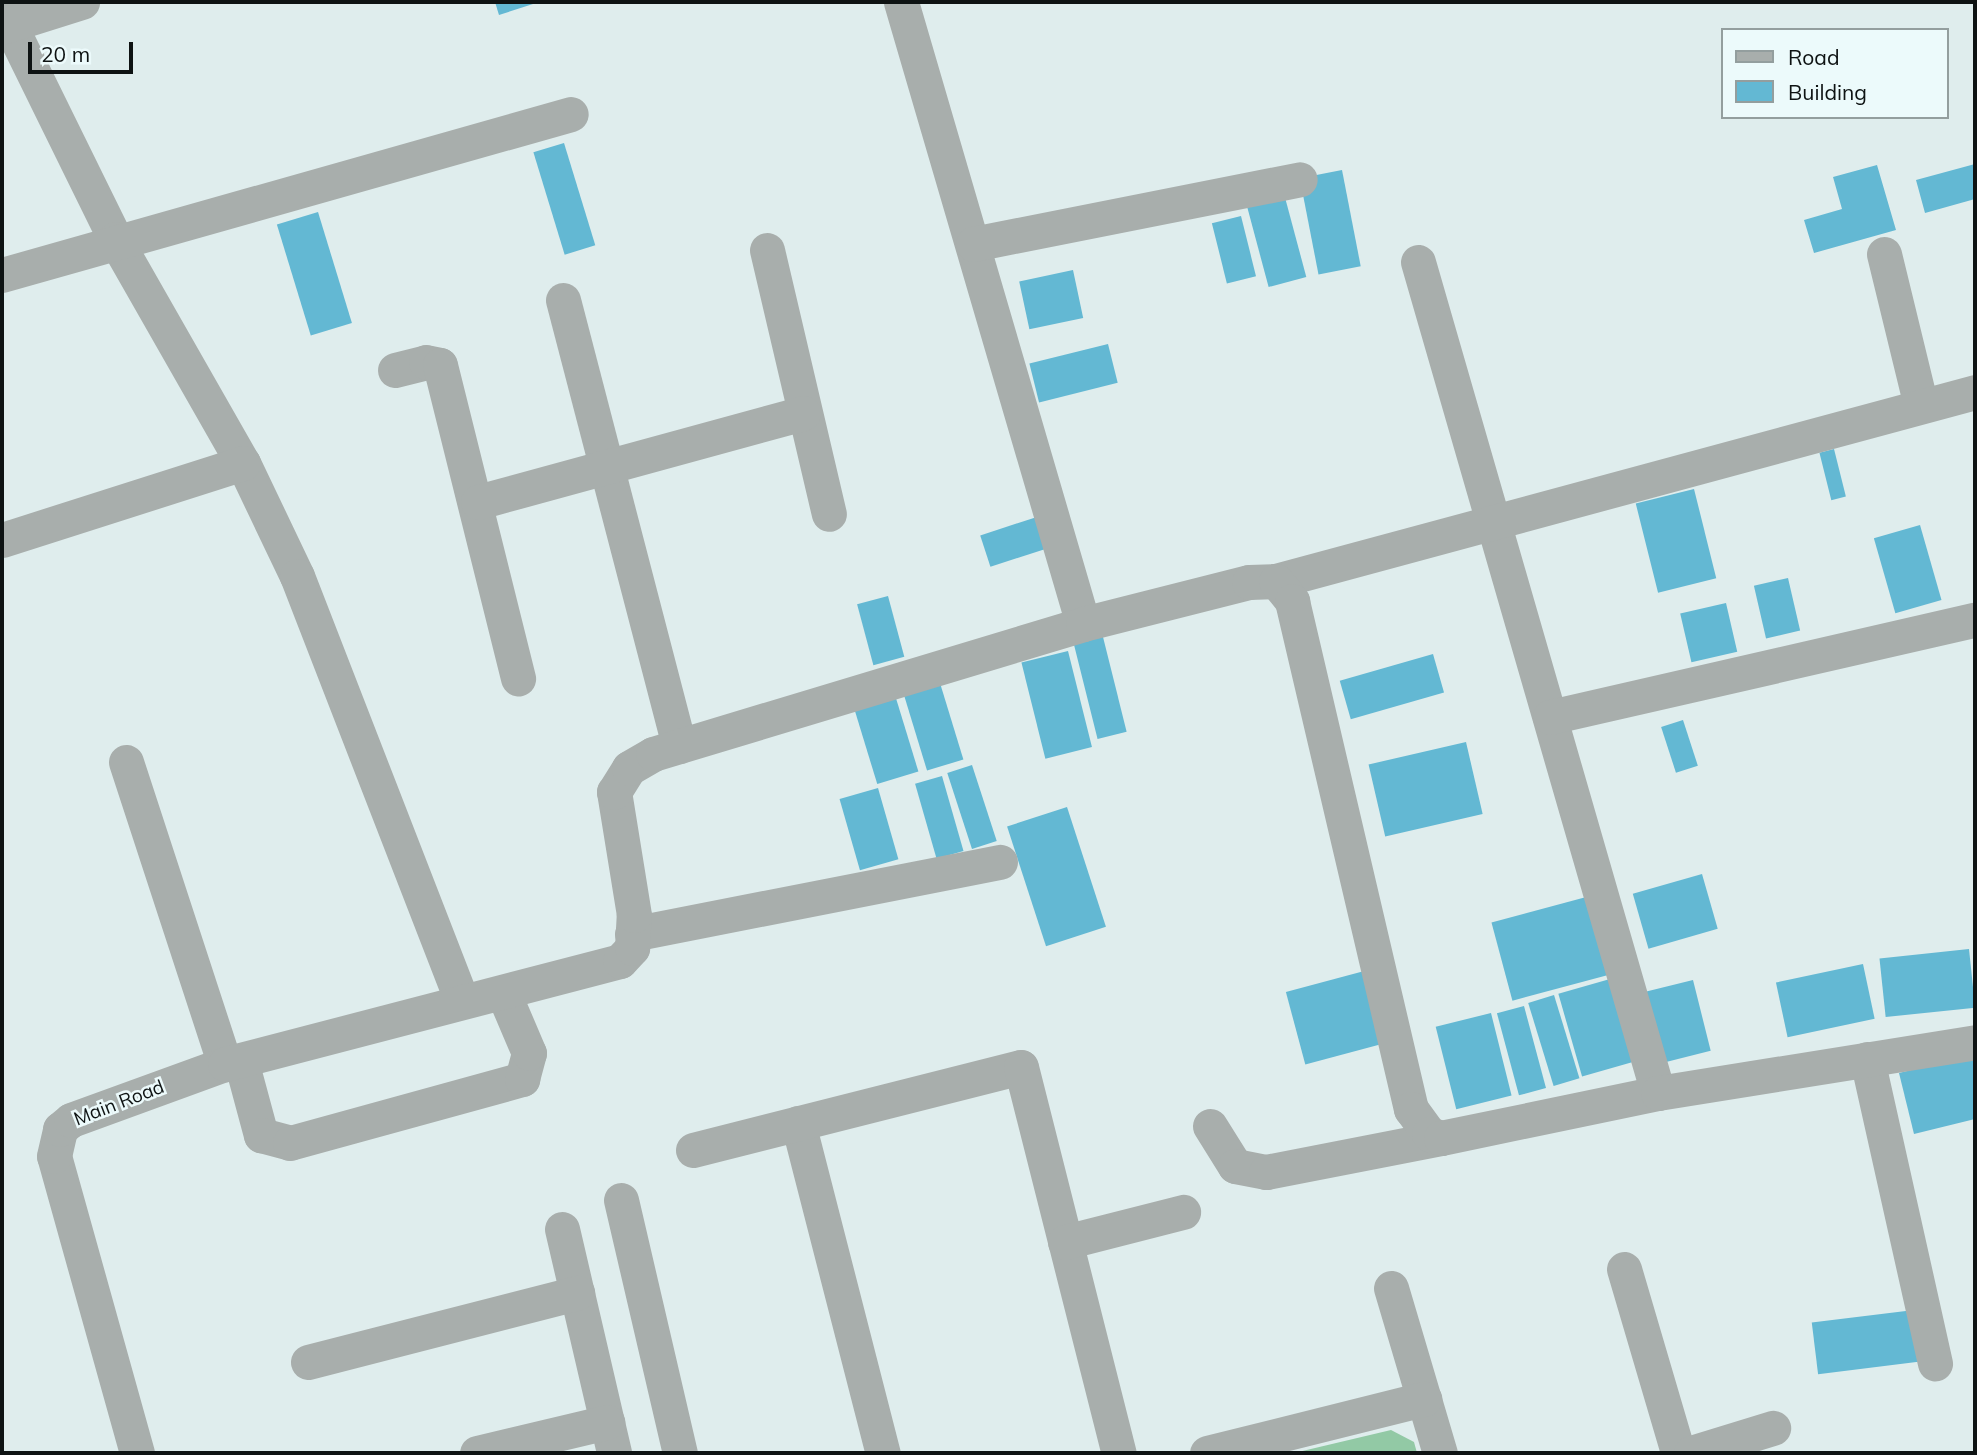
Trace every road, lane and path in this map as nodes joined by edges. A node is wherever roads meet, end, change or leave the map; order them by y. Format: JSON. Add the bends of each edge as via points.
{"nodes":[{"id":1,"x":82,"y":2,"type":"edge"},
{"id":2,"x":901,"y":2,"type":"edge"},
{"id":3,"x":4,"y":21,"type":"edge"},
{"id":4,"x":571,"y":114,"type":"dead end"},
{"id":5,"x":1300,"y":179,"type":"dead end"},
{"id":6,"x":115,"y":239,"type":"junction"},
{"id":7,"x":973,"y":244,"type":"junction"},
{"id":8,"x":767,"y":250,"type":"dead end"},
{"id":9,"x":1884,"y":254,"type":"dead end"},
{"id":10,"x":1418,"y":262,"type":"dead end"},
{"id":11,"x":2,"y":275,"type":"edge"},
{"id":12,"x":563,"y":300,"type":"dead end"},
{"id":13,"x":394,"y":370,"type":"dead end"},
{"id":14,"x":1975,"y":392,"type":"edge"},
{"id":15,"x":1921,"y":406,"type":"junction"},
{"id":16,"x":803,"y":413,"type":"junction"},
{"id":17,"x":243,"y":463,"type":"junction"},
{"id":18,"x":607,"y":468,"type":"junction"},
{"id":19,"x":478,"y":502,"type":"junction"},
{"id":20,"x":829,"y":514,"type":"dead end"},
{"id":21,"x":1495,"y":525,"type":"junction"},
{"id":22,"x":2,"y":540,"type":"edge"},
{"id":23,"x":1276,"y":582,"type":"junction"},
{"id":24,"x":1975,"y":620,"type":"edge"},
{"id":25,"x":1083,"y":624,"type":"junction"},
{"id":26,"x":519,"y":678,"type":"dead end"},
{"id":27,"x":1550,"y":717,"type":"junction"},
{"id":28,"x":679,"y":746,"type":"junction"},
{"id":29,"x":126,"y":762,"type":"dead end"},
{"id":30,"x":999,"y":862,"type":"dead end"},
{"id":31,"x":632,"y":934,"type":"junction"},
{"id":32,"x":503,"y":992,"type":"junction"},
{"id":33,"x":462,"y":1001,"type":"junction"},
{"id":34,"x":1975,"y":1042,"type":"edge"},
{"id":35,"x":1867,"y":1059,"type":"junction"},
{"id":36,"x":233,"y":1063,"type":"junction"},
{"id":37,"x":1658,"y":1093,"type":"junction"},
{"id":38,"x":798,"y":1124,"type":"junction"},
{"id":39,"x":1210,"y":1126,"type":"dead end"},
{"id":40,"x":1441,"y":1138,"type":"junction"},
{"id":41,"x":693,"y":1150,"type":"dead end"},
{"id":42,"x":621,"y":1200,"type":"dead end"},
{"id":43,"x":1183,"y":1212,"type":"dead end"},
{"id":44,"x":562,"y":1229,"type":"dead end"},
{"id":45,"x":1065,"y":1242,"type":"junction"},
{"id":46,"x":1624,"y":1269,"type":"dead end"},
{"id":47,"x":1391,"y":1288,"type":"dead end"},
{"id":48,"x":577,"y":1293,"type":"junction"},
{"id":49,"x":308,"y":1362,"type":"dead end"},
{"id":50,"x":1935,"y":1363,"type":"dead end"},
{"id":51,"x":1424,"y":1399,"type":"junction"},
{"id":52,"x":1773,"y":1428,"type":"dead end"},
{"id":53,"x":611,"y":1437,"type":"edge"},
{"id":54,"x":137,"y":1453,"type":"edge"},
{"id":55,"x":477,"y":1453,"type":"edge"},
{"id":56,"x":680,"y":1453,"type":"edge"},
{"id":57,"x":883,"y":1453,"type":"edge"},
{"id":58,"x":1119,"y":1453,"type":"edge"},
{"id":59,"x":1207,"y":1453,"type":"edge"},
{"id":60,"x":1440,"y":1453,"type":"edge"},
{"id":61,"x":1678,"y":1453,"type":"edge"},
{"id":62,"x":1691,"y":1453,"type":"edge"}],
"edges":[{"from":1,"to":3,"type":"street"},
{"from":2,"to":7,"type":"street"},
{"from":3,"to":6,"type":"street"},
{"from":4,"to":6,"type":"street"},
{"from":5,"to":7,"type":"street"},
{"from":6,"to":11,"type":"street"},
{"from":6,"to":17,"type":"street"},
{"from":7,"to":25,"type":"street"},
{"from":8,"to":16,"type":"street"},
{"from":9,"to":15,"type":"street"},
{"from":10,"to":21,"type":"street"},
{"from":12,"to":18,"type":"street"},
{"from":13,"to":19,"type":"street","via":[[426,362],[440,365]]},
{"from":14,"to":15,"type":"street"},
{"from":15,"to":21,"type":"street"},
{"from":16,"to":18,"type":"street"},
{"from":16,"to":20,"type":"street"},
{"from":17,"to":22,"type":"street"},
{"from":17,"to":33,"type":"street","via":[[297,576]]},
{"from":18,"to":19,"type":"street"},
{"from":18,"to":28,"type":"street"},
{"from":19,"to":26,"type":"street"},
{"from":21,"to":23,"type":"street"},
{"from":21,"to":27,"type":"street"},
{"from":23,"to":25,"type":"street","via":[[1249,582]]},
{"from":23,"to":40,"type":"street","via":[[1292,601],[1411,1109],[1418,1126]]},
{"from":24,"to":27,"type":"street"},
{"from":25,"to":28,"type":"street"},
{"from":27,"to":37,"type":"street"},
{"from":28,"to":31,"type":"street","via":[[629,768],[614,792]]},
{"from":29,"to":36,"type":"street"},
{"from":30,"to":31,"type":"street"},
{"from":31,"to":32,"type":"street","name":"Main Road","via":[[632,948],[620,961]]},
{"from":32,"to":33,"type":"street","name":"Main Road"},
{"from":32,"to":36,"type":"street","via":[[529,1053],[522,1079],[290,1143],[261,1135]]},
{"from":33,"to":36,"type":"street","name":"Main Road"},
{"from":34,"to":35,"type":"street"},
{"from":35,"to":37,"type":"street"},
{"from":35,"to":50,"type":"street"},
{"from":36,"to":54,"type":"street","name":"Main Road","via":[[93,1110],[60,1129],[54,1156]]},
{"from":37,"to":40,"type":"street"},
{"from":38,"to":41,"type":"street"},
{"from":38,"to":45,"type":"street","via":[[1021,1067]]},
{"from":38,"to":57,"type":"street"},
{"from":39,"to":40,"type":"street","via":[[1235,1166],[1266,1172]]},
{"from":42,"to":56,"type":"street"},
{"from":43,"to":45,"type":"street"},
{"from":44,"to":48,"type":"street"},
{"from":45,"to":58,"type":"street"},
{"from":46,"to":61,"type":"street"},
{"from":47,"to":51,"type":"street"},
{"from":48,"to":49,"type":"street"},
{"from":48,"to":53,"type":"street"},
{"from":51,"to":59,"type":"street"},
{"from":51,"to":60,"type":"street"},
{"from":52,"to":62,"type":"street"},
{"from":53,"to":55,"type":"street"}]}
